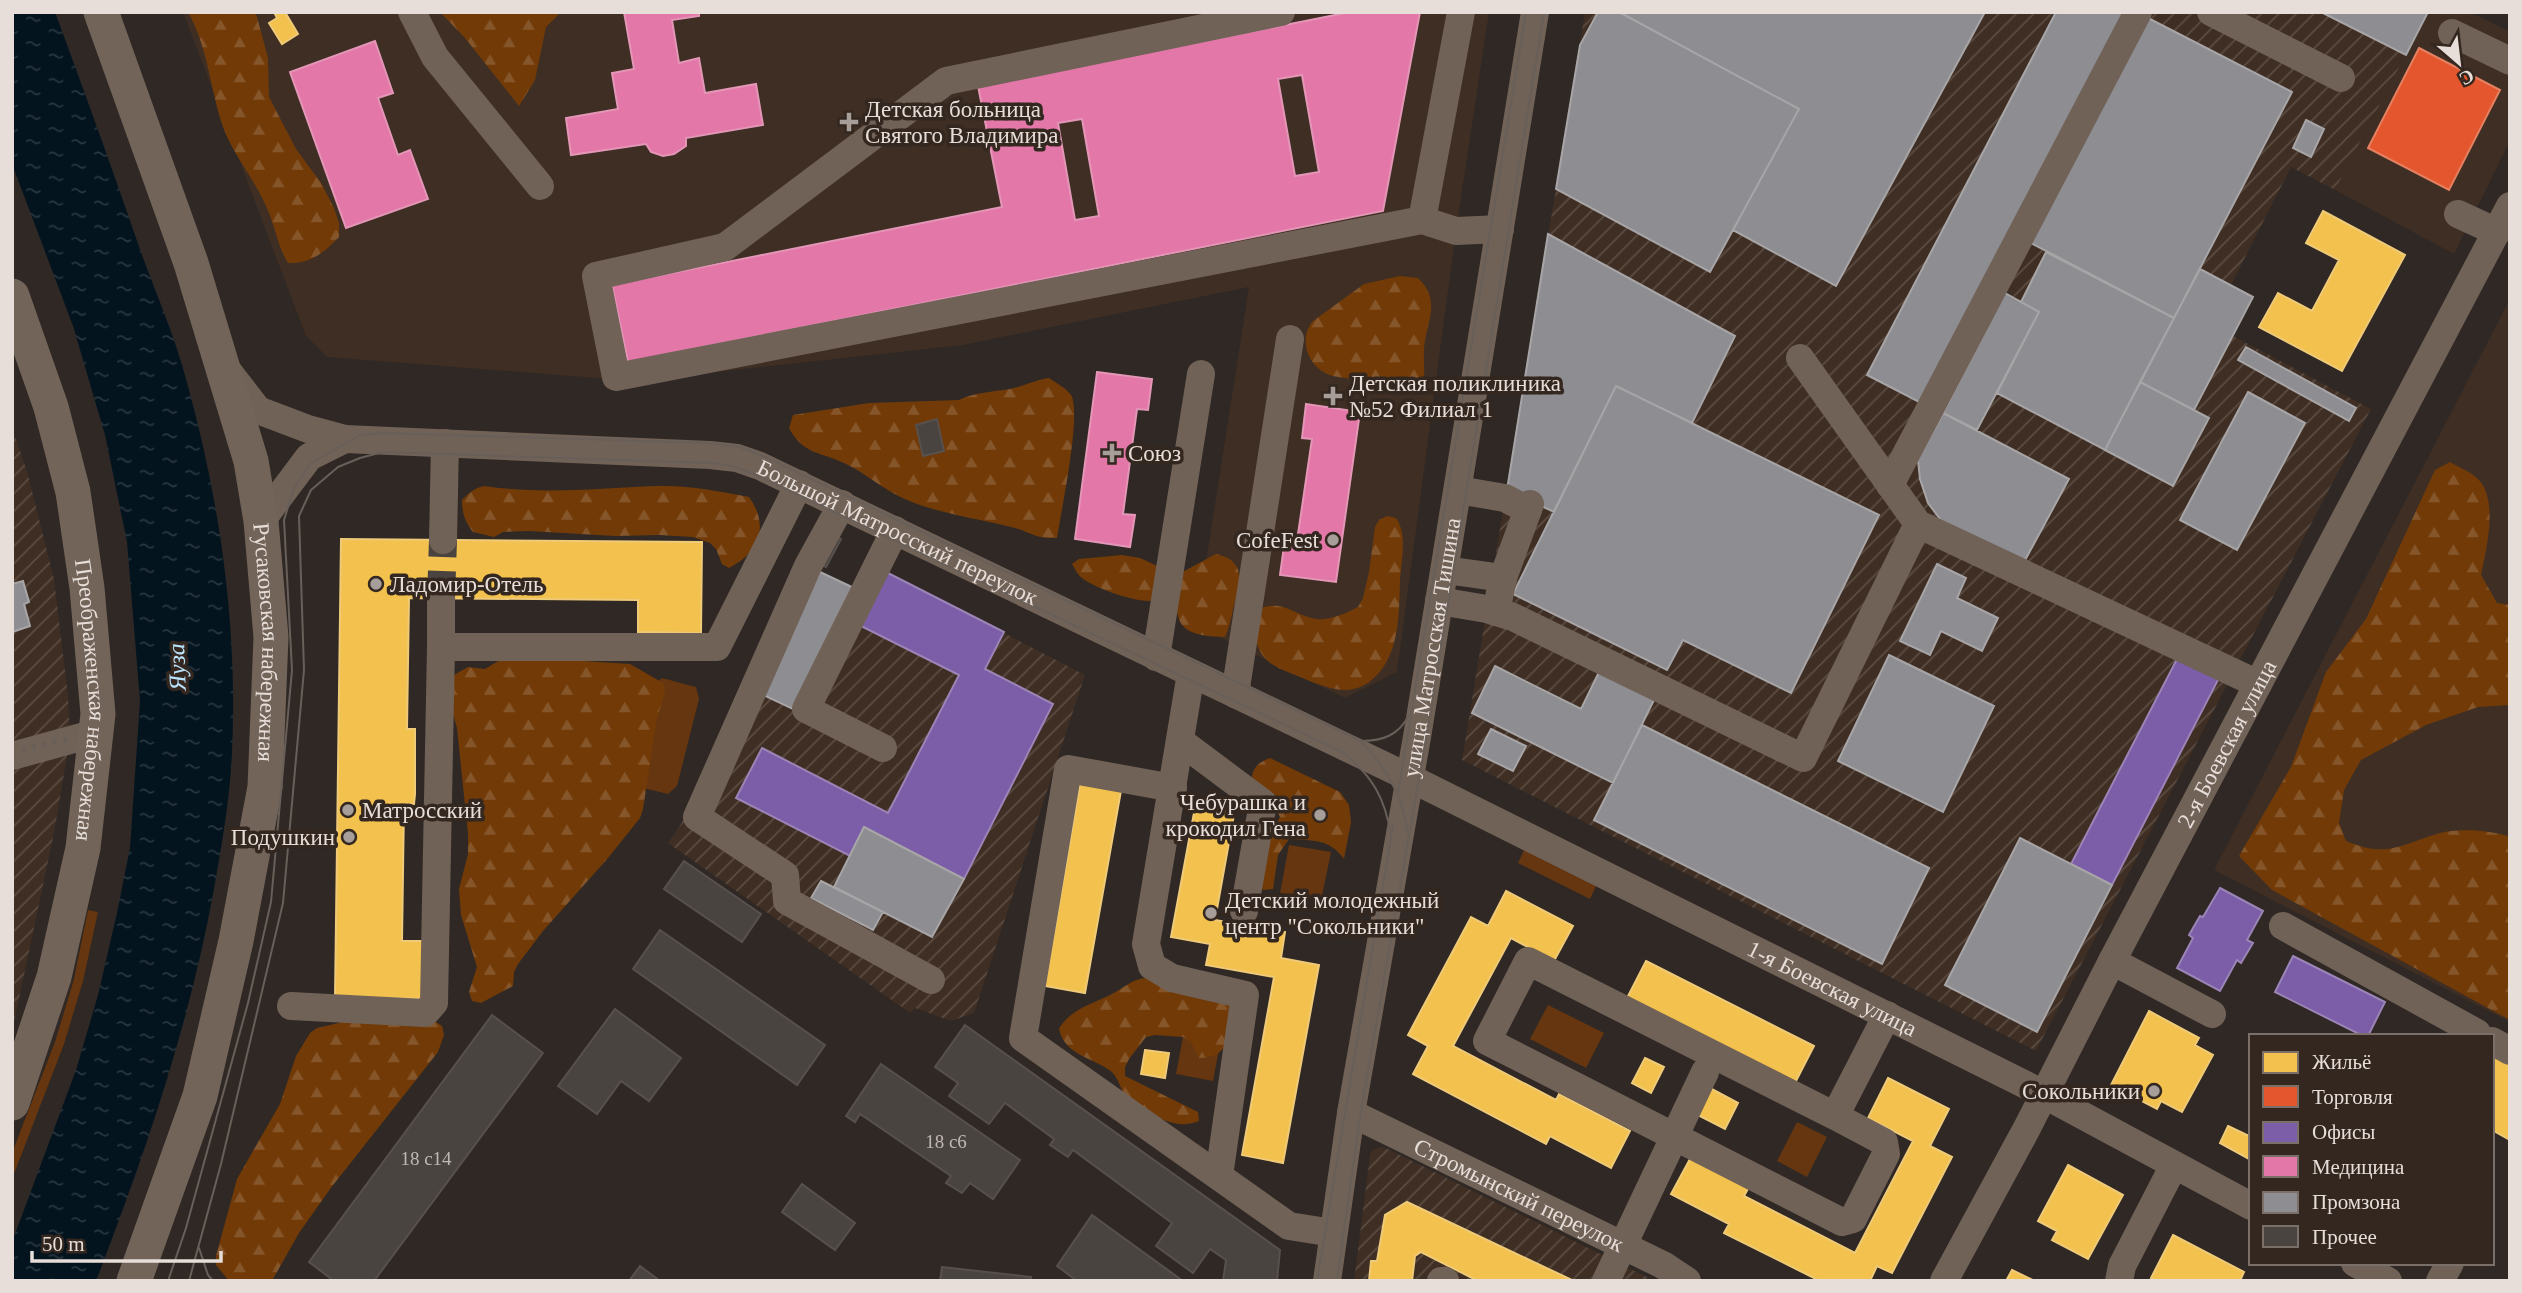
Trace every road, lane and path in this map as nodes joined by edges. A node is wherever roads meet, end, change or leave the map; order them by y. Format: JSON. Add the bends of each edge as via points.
{"nodes":[{"id":1,"x":101,"y":12,"type":"edge"},
{"id":2,"x":412,"y":12,"type":"edge"},
{"id":3,"x":1281,"y":12,"type":"edge"},
{"id":4,"x":1461,"y":12,"type":"edge"},
{"id":5,"x":1535,"y":12,"type":"edge"},
{"id":6,"x":2138,"y":12,"type":"edge"},
{"id":7,"x":2211,"y":12,"type":"edge"},
{"id":8,"x":2452,"y":33,"type":"dead end"},
{"id":9,"x":2510,"y":61,"type":"edge"},
{"id":10,"x":2341,"y":78,"type":"dead end"},
{"id":11,"x":540,"y":186,"type":"dead end"},
{"id":12,"x":2510,"y":206,"type":"edge"},
{"id":13,"x":2458,"y":214,"type":"dead end"},
{"id":14,"x":1422,"y":220,"type":"junction"},
{"id":15,"x":1500,"y":229,"type":"junction"},
{"id":16,"x":2497,"y":232,"type":"junction"},
{"id":17,"x":12,"y":296,"type":"edge"},
{"id":18,"x":1290,"y":339,"type":"dead end"},
{"id":19,"x":1800,"y":358,"type":"dead end"},
{"id":20,"x":223,"y":365,"type":"junction"},
{"id":21,"x":1201,"y":373,"type":"dead end"},
{"id":22,"x":345,"y":439,"type":"junction"},
{"id":23,"x":445,"y":443,"type":"junction"},
{"id":24,"x":799,"y":484,"type":"junction"},
{"id":25,"x":1890,"y":485,"type":"junction"},
{"id":26,"x":1458,"y":490,"type":"junction"},
{"id":27,"x":842,"y":504,"type":"junction"},
{"id":28,"x":261,"y":521,"type":"junction"},
{"id":29,"x":1918,"y":524,"type":"junction"},
{"id":30,"x":895,"y":530,"type":"junction"},
{"id":31,"x":443,"y":540,"type":"tunnel mouth"},
{"id":32,"x":1444,"y":570,"type":"junction"},
{"id":33,"x":1503,"y":578,"type":"junction"},
{"id":34,"x":441,"y":599,"type":"tunnel mouth"},
{"id":35,"x":1439,"y":601,"type":"junction"},
{"id":36,"x":1496,"y":612,"type":"junction"},
{"id":37,"x":441,"y":647,"type":"junction"},
{"id":38,"x":1156,"y":657,"type":"junction"},
{"id":39,"x":1191,"y":673,"type":"junction"},
{"id":40,"x":2258,"y":684,"type":"junction"},
{"id":41,"x":1235,"y":694,"type":"junction"},
{"id":42,"x":96,"y":733,"type":"junction"},
{"id":43,"x":1180,"y":741,"type":"junction"},
{"id":44,"x":883,"y":748,"type":"dead end"},
{"id":45,"x":12,"y":756,"type":"edge"},
{"id":46,"x":1410,"y":778,"type":"junction"},
{"id":47,"x":1173,"y":788,"type":"junction"},
{"id":48,"x":1244,"y":911,"type":"dead end"},
{"id":49,"x":2283,"y":926,"type":"dead end"},
{"id":50,"x":2112,"y":961,"type":"junction"},
{"id":51,"x":931,"y":980,"type":"dead end"},
{"id":52,"x":291,"y":1006,"type":"dead end"},
{"id":53,"x":2212,"y":1014,"type":"dead end"},
{"id":54,"x":1887,"y":1015,"type":"junction"},
{"id":55,"x":2478,"y":1034,"type":"edge"},
{"id":56,"x":2494,"y":1042,"type":"edge"},
{"id":57,"x":2510,"y":1051,"type":"edge"},
{"id":58,"x":1706,"y":1072,"type":"dead end"},
{"id":59,"x":2044,"y":1094,"type":"junction"},
{"id":60,"x":12,"y":1103,"type":"edge"},
{"id":61,"x":1351,"y":1113,"type":"junction"},
{"id":62,"x":1835,"y":1116,"type":"junction"},
{"id":63,"x":1675,"y":1137,"type":"junction"},
{"id":64,"x":2174,"y":1165,"type":"junction"},
{"id":65,"x":1219,"y":1175,"type":"junction"},
{"id":66,"x":2249,"y":1205,"type":"edge"},
{"id":67,"x":1333,"y":1233,"type":"junction"},
{"id":68,"x":1622,"y":1246,"type":"junction"},
{"id":69,"x":2448,"y":1265,"type":"edge"},
{"id":70,"x":2355,"y":1270,"type":"edge"},
{"id":71,"x":134,"y":1281,"type":"edge"},
{"id":72,"x":1327,"y":1281,"type":"edge"},
{"id":73,"x":1606,"y":1281,"type":"edge"},
{"id":74,"x":1687,"y":1281,"type":"edge"},
{"id":75,"x":1944,"y":1281,"type":"edge"},
{"id":76,"x":2119,"y":1281,"type":"edge"},
{"id":77,"x":2388,"y":1281,"type":"edge"},
{"id":78,"x":2440,"y":1281,"type":"edge"}],
"edges":[{"from":1,"to":20,"type":"main road","name":"Русаковская набережная"},
{"from":2,"to":11,"type":"street","via":[[435,57]]},
{"from":3,"to":14,"type":"street","via":[[946,81],[725,247],[596,276],[616,377]]},
{"from":4,"to":14,"type":"street"},
{"from":5,"to":15,"type":"street","name":"улица Матросская Тишина"},
{"from":6,"to":25,"type":"street"},
{"from":7,"to":10,"type":"street"},
{"from":8,"to":9,"type":"street"},
{"from":12,"to":16,"type":"street","name":"2-я Боевская улица"},
{"from":13,"to":16,"type":"street"},
{"from":14,"to":15,"type":"street","via":[[1457,231]]},
{"from":15,"to":26,"type":"street","name":"улица Матросская Тишина"},
{"from":16,"to":40,"type":"street","name":"2-я Боевская улица"},
{"from":17,"to":42,"type":"main road","name":"Преображенская набережная","via":[[51,407],[73,492],[87,588]]},
{"from":18,"to":41,"type":"street"},
{"from":19,"to":25,"type":"street"},
{"from":20,"to":22,"type":"street","name":"Большой Матросский переулок","via":[[258,410]]},
{"from":20,"to":28,"type":"main road","name":"Русаковская набережная","via":[[251,461]]},
{"from":21,"to":38,"type":"street"},
{"from":22,"to":23,"type":"street","name":"Большой Матросский переулок"},
{"from":22,"to":28,"type":"street","name":"Большой Матросский переулок","via":[[309,457]]},
{"from":23,"to":24,"type":"street","name":"Большой Матросский переулок","via":[[737,458]]},
{"from":23,"to":31,"type":"street"},
{"from":24,"to":27,"type":"street","name":"Большой Матросский переулок"},
{"from":24,"to":37,"type":"street","via":[[717,648]]},
{"from":25,"to":29,"type":"street"},
{"from":26,"to":32,"type":"street","name":"улица Матросская Тишина"},
{"from":26,"to":33,"type":"street","via":[[1529,507]]},
{"from":27,"to":30,"type":"street","name":"Большой Матросский переулок"},
{"from":27,"to":51,"type":"street","via":[[808,566],[697,817],[785,875],[787,901]]},
{"from":28,"to":71,"type":"main road","name":"Русаковская набережная","via":[[271,637],[265,787],[200,1096]]},
{"from":29,"to":36,"type":"street","via":[[1803,758]]},
{"from":29,"to":40,"type":"street"},
{"from":30,"to":38,"type":"street","name":"Большой Матросский переулок"},
{"from":30,"to":44,"type":"street","via":[[806,709]]},
{"from":32,"to":33,"type":"street"},
{"from":32,"to":35,"type":"street","name":"улица Матросская Тишина"},
{"from":33,"to":36,"type":"street"},
{"from":34,"to":37,"type":"street"},
{"from":35,"to":36,"type":"street"},
{"from":35,"to":46,"type":"street","name":"улица Матросская Тишина"},
{"from":37,"to":52,"type":"street","via":[[434,1003],[425,1013]]},
{"from":38,"to":39,"type":"street","name":"Большой Матросский переулок"},
{"from":39,"to":41,"type":"street","name":"Большой Матросский переулок"},
{"from":39,"to":43,"type":"street"},
{"from":40,"to":50,"type":"street","name":"2-я Боевская улица"},
{"from":41,"to":46,"type":"street","name":"Большой Матросский переулок"},
{"from":42,"to":45,"type":"street"},
{"from":42,"to":60,"type":"main road","name":"Преображенская набережная","via":[[83,848],[54,976]]},
{"from":43,"to":47,"type":"street"},
{"from":43,"to":48,"type":"street","via":[[1262,803]]},
{"from":46,"to":54,"type":"street","name":"1-я Боевская улица"},
{"from":46,"to":61,"type":"street","name":"улица Матросская Тишина"},
{"from":47,"to":65,"type":"street","via":[[1146,944],[1152,965],[1172,978],[1245,995]]},
{"from":47,"to":65,"type":"street","via":[[1069,769],[1023,1038]]},
{"from":49,"to":55,"type":"street"},
{"from":50,"to":53,"type":"street"},
{"from":50,"to":59,"type":"street","name":"2-я Боевская улица"},
{"from":54,"to":59,"type":"street","name":"1-я Боевская улица"},
{"from":54,"to":62,"type":"street"},
{"from":56,"to":57,"type":"street"},
{"from":58,"to":63,"type":"street"},
{"from":59,"to":64,"type":"street","name":"1-я Боевская улица"},
{"from":59,"to":75,"type":"street","name":"2-я Боевская улица"},
{"from":61,"to":67,"type":"street","name":"улица Матросская Тишина"},
{"from":61,"to":68,"type":"street","name":"Стромынский переулок"},
{"from":62,"to":63,"type":"street","via":[[1884,1142],[1886,1154],[1853,1219],[1842,1222]]},
{"from":62,"to":63,"type":"street","via":[[1528,961],[1487,1041]]},
{"from":63,"to":68,"type":"street"},
{"from":64,"to":66,"type":"street","name":"1-я Боевская улица"},
{"from":64,"to":76,"type":"street","via":[[2122,1266]]},
{"from":65,"to":67,"type":"street","via":[[1289,1226]]},
{"from":67,"to":72,"type":"street","name":"улица Матросская Тишина"},
{"from":68,"to":73,"type":"street"},
{"from":68,"to":74,"type":"street","name":"Стромынский переулок"},
{"from":69,"to":78,"type":"street"},
{"from":70,"to":77,"type":"street"}]}
